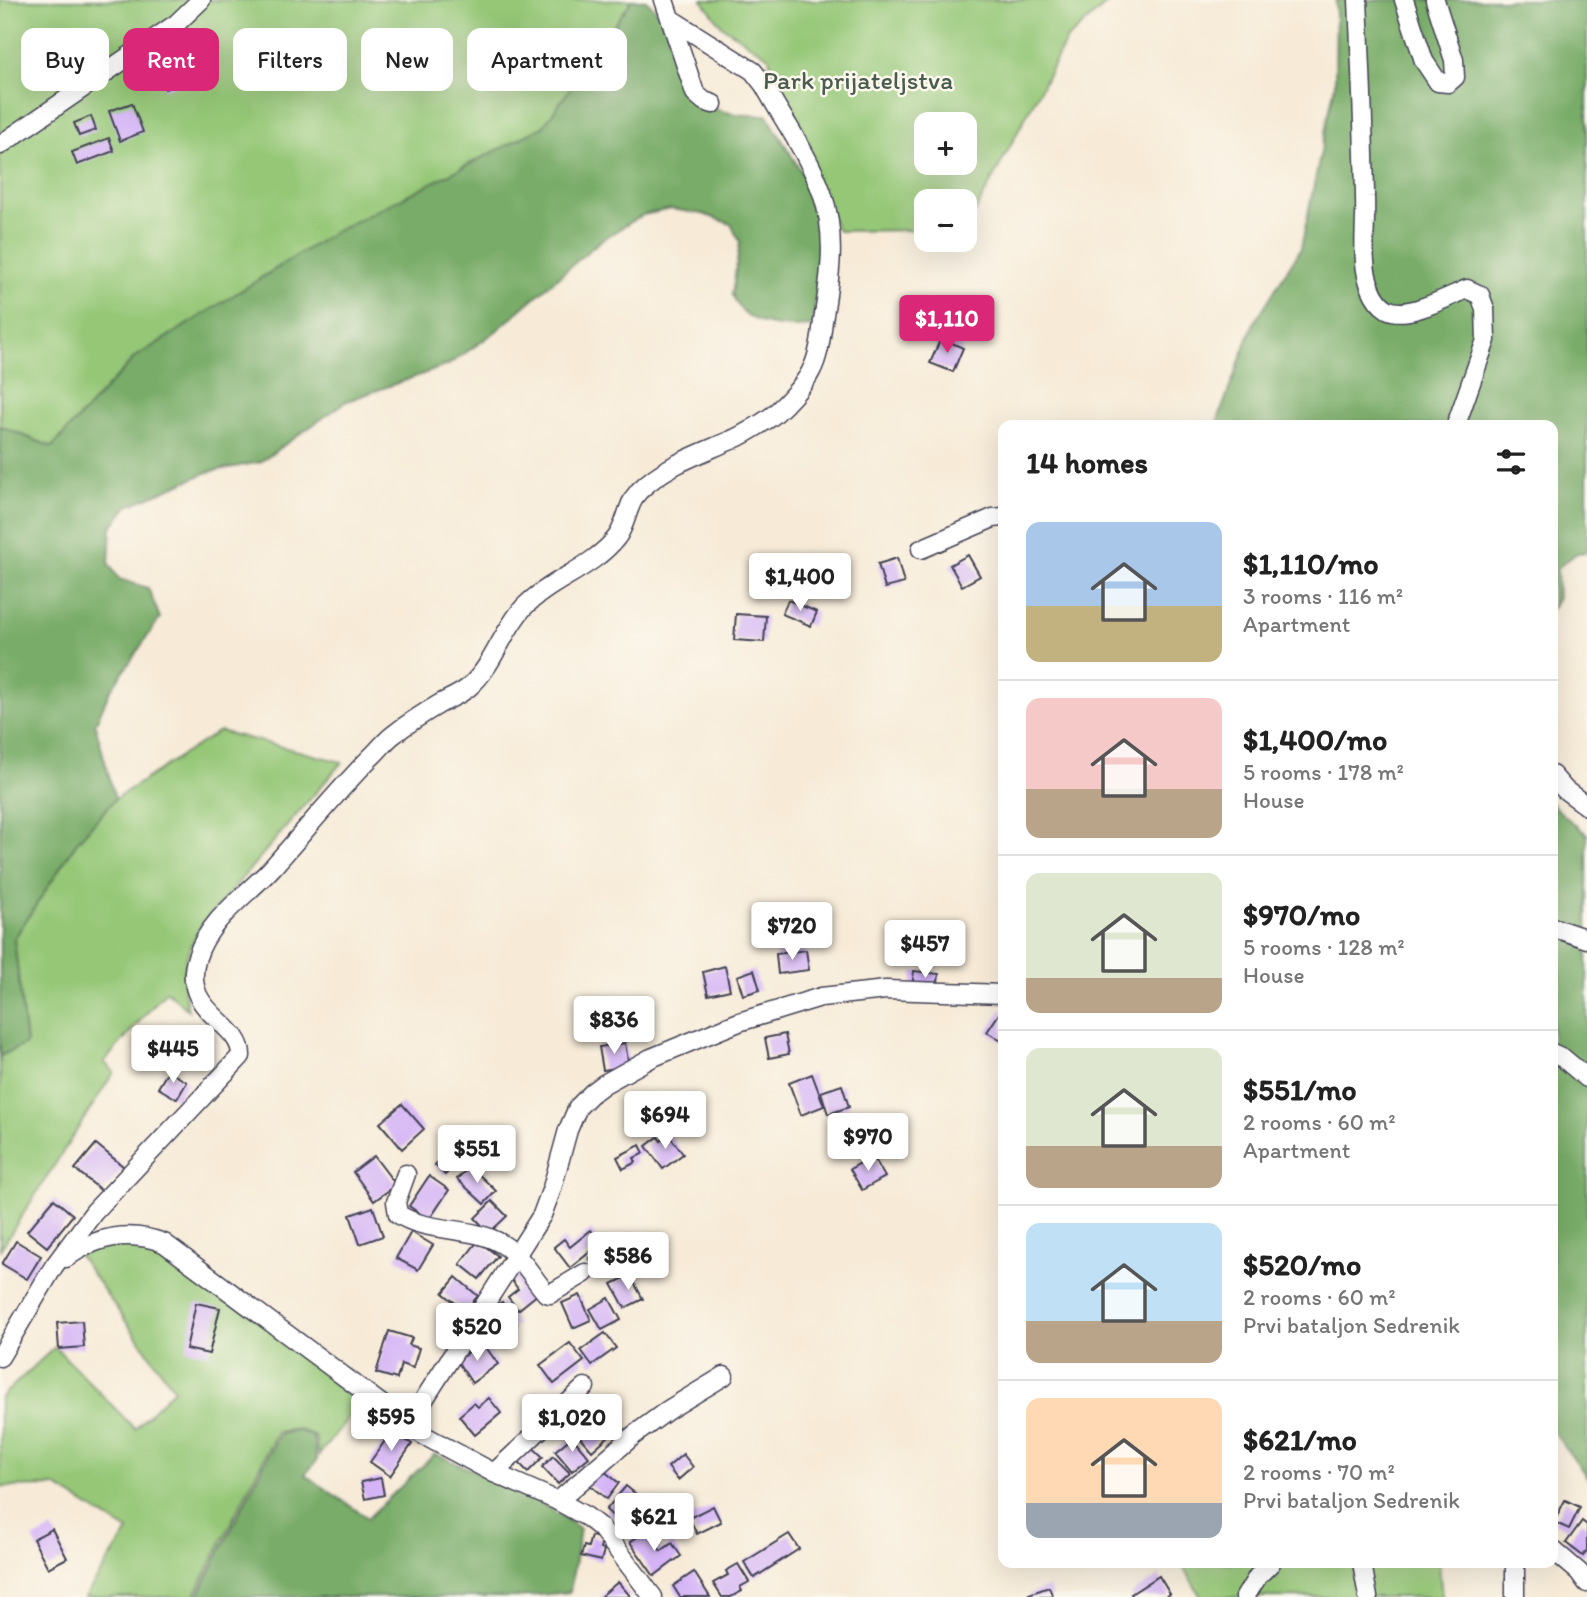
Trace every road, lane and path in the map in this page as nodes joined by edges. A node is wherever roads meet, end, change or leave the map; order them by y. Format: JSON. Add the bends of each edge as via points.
{"nodes":[{"id":1,"x":201,"y":0,"type":"edge"},
{"id":2,"x":664,"y":0,"type":"edge"},
{"id":3,"x":1358,"y":0,"type":"edge"},
{"id":4,"x":1404,"y":0,"type":"edge"},
{"id":5,"x":1435,"y":0,"type":"edge"},
{"id":6,"x":671,"y":19,"type":"junction"},
{"id":7,"x":713,"y":104,"type":"dead end"},
{"id":8,"x":0,"y":145,"type":"edge"},
{"id":9,"x":1458,"y":420,"type":"edge"},
{"id":10,"x":998,"y":518,"type":"edge"},
{"id":11,"x":921,"y":549,"type":"dead end"},
{"id":12,"x":1558,"y":781,"type":"edge"},
{"id":13,"x":1587,"y":806,"type":"edge"},
{"id":14,"x":1558,"y":929,"type":"edge"},
{"id":15,"x":1587,"y":939,"type":"edge"},
{"id":16,"x":998,"y":994,"type":"edge"},
{"id":17,"x":1558,"y":1056,"type":"edge"},
{"id":18,"x":1587,"y":1078,"type":"edge"},
{"id":19,"x":406,"y":1174,"type":"dead end"},
{"id":20,"x":516,"y":1255,"type":"junction"},
{"id":21,"x":54,"y":1266,"type":"junction"},
{"id":22,"x":585,"y":1273,"type":"dead end"},
{"id":23,"x":0,"y":1357,"type":"edge"},
{"id":24,"x":724,"y":1376,"type":"dead end"},
{"id":25,"x":585,"y":1387,"type":"dead end"},
{"id":26,"x":409,"y":1423,"type":"junction"},
{"id":27,"x":494,"y":1473,"type":"junction"},
{"id":28,"x":558,"y":1500,"type":"junction"},
{"id":29,"x":1558,"y":1554,"type":"edge"},
{"id":30,"x":1266,"y":1568,"type":"edge"},
{"id":31,"x":1363,"y":1568,"type":"edge"},
{"id":32,"x":1515,"y":1568,"type":"edge"},
{"id":33,"x":1587,"y":1583,"type":"edge"},
{"id":34,"x":653,"y":1597,"type":"edge"},
{"id":35,"x":1245,"y":1597,"type":"edge"},
{"id":36,"x":1367,"y":1597,"type":"edge"},
{"id":37,"x":1515,"y":1597,"type":"edge"}],
"edges":[{"from":1,"to":8,"type":"street","via":[[176,23]]},
{"from":2,"to":6,"type":"street"},
{"from":3,"to":9,"type":"street","via":[[1365,263],[1370,286],[1386,309],[1398,312],[1413,311],[1467,289],[1480,295],[1486,340]]},
{"from":4,"to":5,"type":"street","via":[[1429,70],[1438,82],[1448,83],[1455,77],[1454,60]]},
{"from":6,"to":7,"type":"street","via":[[695,93]]},
{"from":6,"to":21,"type":"street","via":[[753,71],[819,184],[831,225],[831,262],[811,372],[772,416],[668,468],[639,491],[618,536],[605,550],[527,604],[467,689],[390,737],[216,922],[196,960],[195,984],[202,1006],[237,1039],[242,1056],[94,1212]]},
{"from":10,"to":11,"type":"street"},
{"from":12,"to":13,"type":"street"},
{"from":14,"to":15,"type":"street"},
{"from":16,"to":20,"type":"street","via":[[886,990],[821,997],[739,1023],[631,1068],[578,1107],[542,1215]]},
{"from":17,"to":18,"type":"street"},
{"from":19,"to":20,"type":"street","via":[[396,1202],[398,1214],[502,1243]]},
{"from":20,"to":22,"type":"street","via":[[545,1293]]},
{"from":20,"to":26,"type":"street"},
{"from":21,"to":23,"type":"street"},
{"from":21,"to":26,"type":"street","via":[[83,1245],[106,1239],[147,1236],[164,1243]]},
{"from":24,"to":28,"type":"street","via":[[634,1435]]},
{"from":25,"to":27,"type":"street"},
{"from":26,"to":27,"type":"street"},
{"from":27,"to":28,"type":"street"},
{"from":28,"to":34,"type":"street","via":[[601,1528]]},
{"from":29,"to":33,"type":"street"},
{"from":30,"to":35,"type":"street"},
{"from":31,"to":36,"type":"street"},
{"from":32,"to":37,"type":"street"}]}
